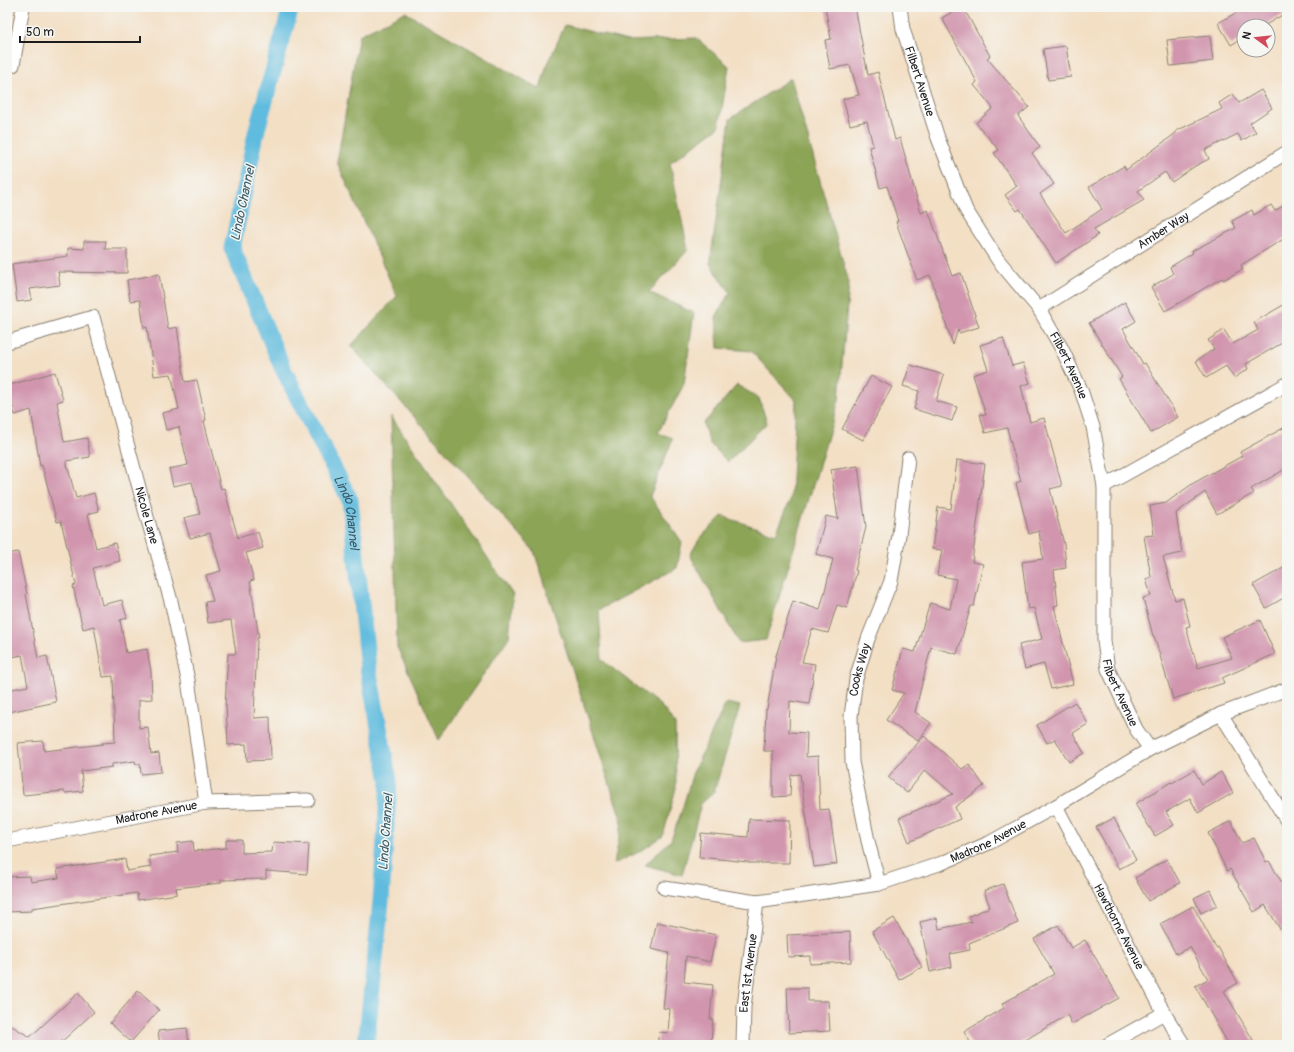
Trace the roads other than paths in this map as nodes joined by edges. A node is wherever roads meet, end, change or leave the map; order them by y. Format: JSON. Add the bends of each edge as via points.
{"nodes":[{"id":1,"x":23,"y":7,"type":"edge"},
{"id":2,"x":900,"y":7,"type":"edge"},
{"id":3,"x":10,"y":66,"type":"edge"},
{"id":4,"x":1287,"y":152,"type":"edge"},
{"id":5,"x":1039,"y":309,"type":"junction"},
{"id":6,"x":7,"y":342,"type":"edge"},
{"id":7,"x":1287,"y":384,"type":"edge"},
{"id":8,"x":908,"y":458,"type":"dead end"},
{"id":9,"x":1104,"y":486,"type":"junction"},
{"id":10,"x":1287,"y":689,"type":"edge"},
{"id":11,"x":1221,"y":714,"type":"junction"},
{"id":12,"x":1150,"y":749,"type":"junction"},
{"id":13,"x":308,"y":800,"type":"dead end"},
{"id":14,"x":206,"y":803,"type":"junction"},
{"id":15,"x":1056,"y":806,"type":"junction"},
{"id":16,"x":1287,"y":821,"type":"edge"},
{"id":17,"x":7,"y":841,"type":"edge"},
{"id":18,"x":879,"y":884,"type":"junction"},
{"id":19,"x":664,"y":888,"type":"dead end"},
{"id":20,"x":757,"y":902,"type":"junction"},
{"id":21,"x":1164,"y":1013,"type":"junction"},
{"id":22,"x":743,"y":1045,"type":"edge"},
{"id":23,"x":1107,"y":1045,"type":"edge"},
{"id":24,"x":1184,"y":1045,"type":"edge"}],
"edges":[{"from":1,"to":3,"type":"street"},
{"from":2,"to":5,"type":"street","name":"Filbert Avenue","via":[[903,29],[938,138],[966,210],[998,260]]},
{"from":4,"to":5,"type":"street","name":"Amber Way"},
{"from":5,"to":9,"type":"street","name":"Filbert Avenue","via":[[1062,349],[1081,390],[1093,427]]},
{"from":6,"to":14,"type":"street","name":"Nicole Lane","via":[[93,317],[171,601],[188,680]]},
{"from":7,"to":9,"type":"street"},
{"from":8,"to":18,"type":"street","name":"Cooks Way","via":[[891,582],[868,639],[856,679],[851,716],[852,762]]},
{"from":9,"to":12,"type":"street","name":"Filbert Avenue","via":[[1104,641],[1108,669],[1136,729]]},
{"from":10,"to":11,"type":"street","name":"Madrone Avenue"},
{"from":11,"to":12,"type":"street","name":"Madrone Avenue"},
{"from":11,"to":16,"type":"street"},
{"from":12,"to":15,"type":"street","name":"Madrone Avenue"},
{"from":13,"to":14,"type":"street","name":"Madrone Avenue"},
{"from":14,"to":17,"type":"street","name":"Madrone Avenue"},
{"from":15,"to":18,"type":"street","name":"Madrone Avenue","via":[[989,843],[942,863]]},
{"from":15,"to":21,"type":"street","name":"Hawthorne Avenue"},
{"from":18,"to":20,"type":"street","name":"Madrone Avenue"},
{"from":19,"to":20,"type":"street","name":"Madrone Avenue"},
{"from":20,"to":22,"type":"street","name":"East 1st Avenue","via":[[744,1007]]},
{"from":21,"to":23,"type":"street"},
{"from":21,"to":24,"type":"street","name":"Hawthorne Avenue"}]}
